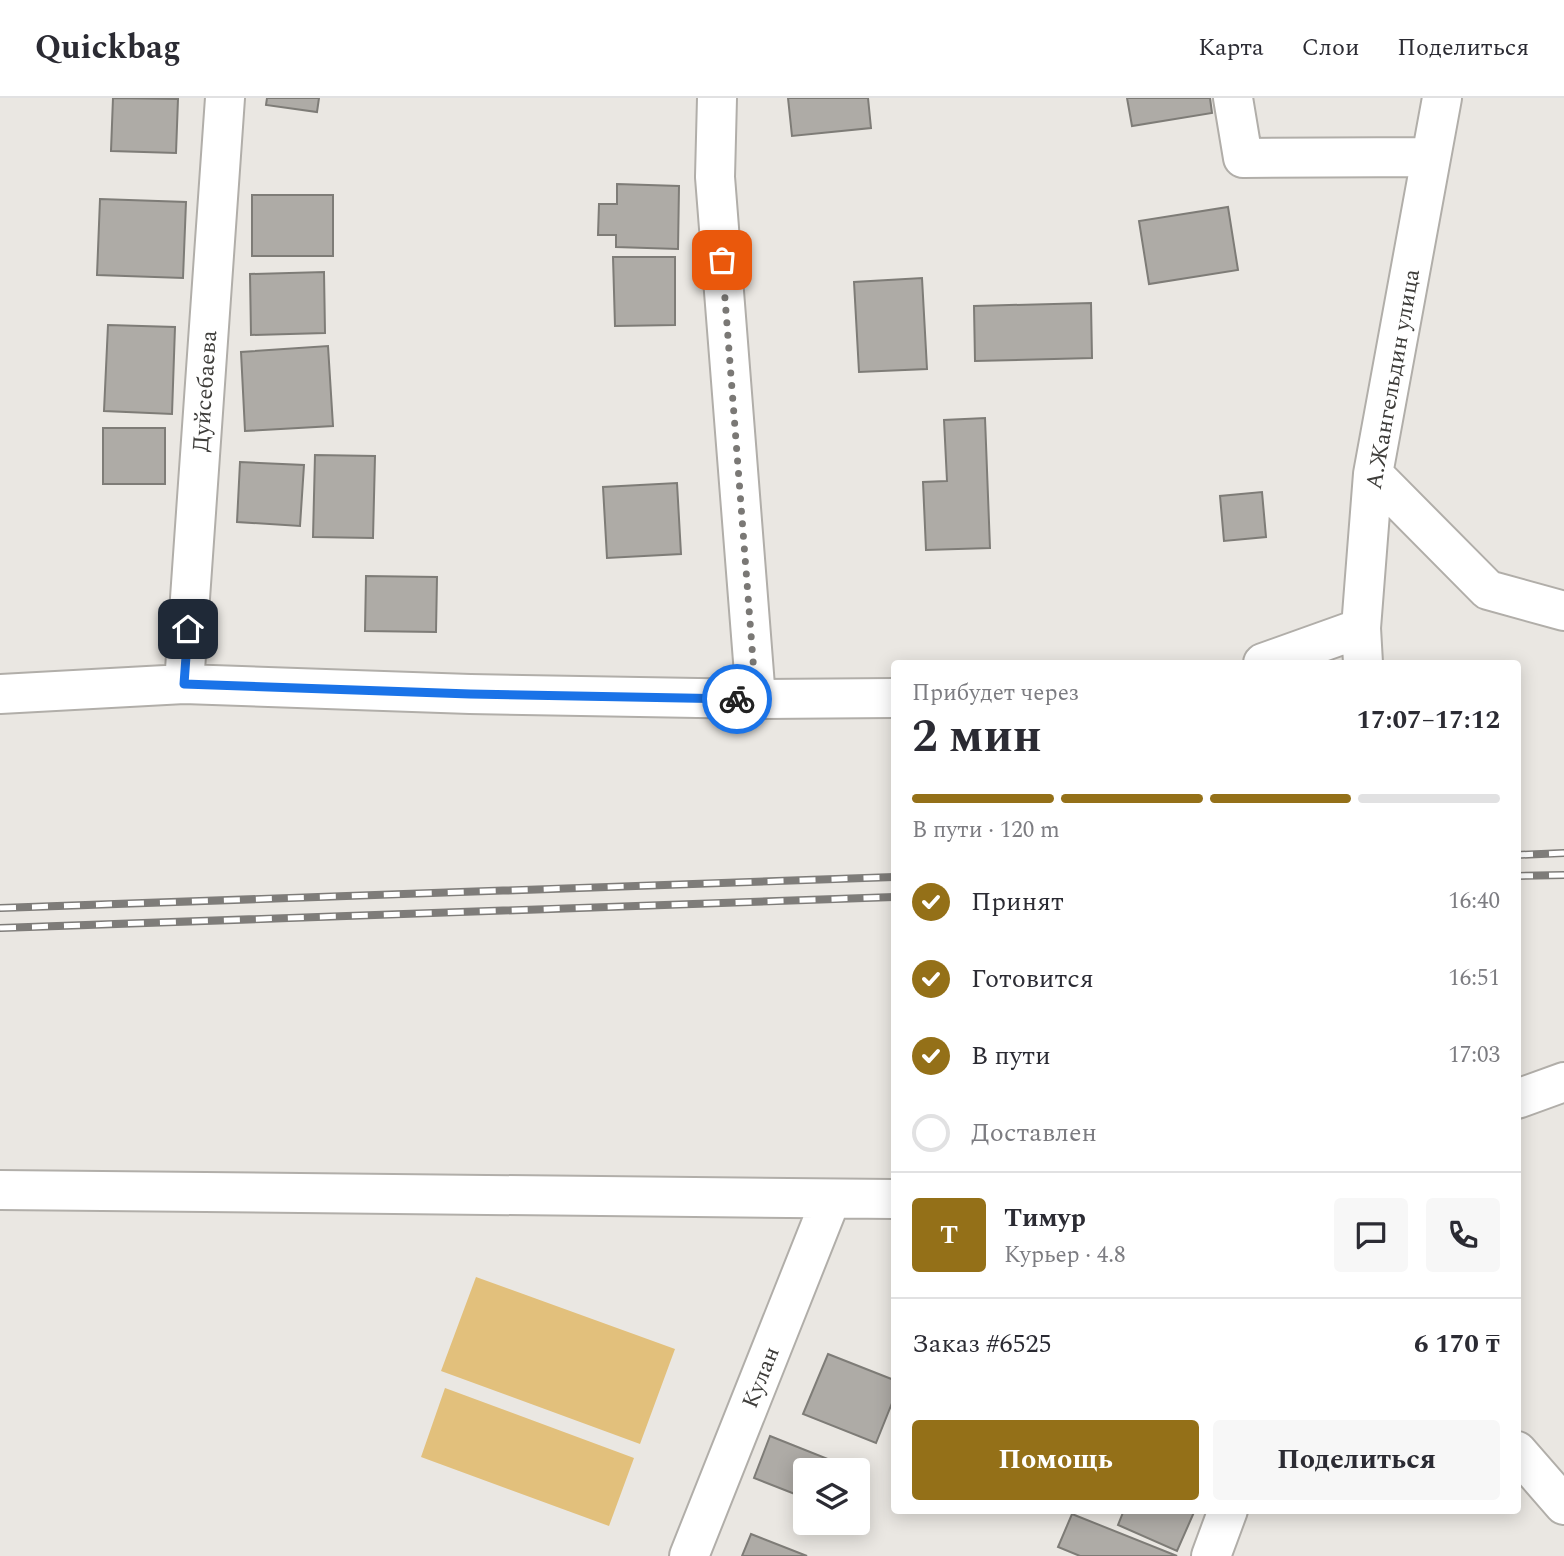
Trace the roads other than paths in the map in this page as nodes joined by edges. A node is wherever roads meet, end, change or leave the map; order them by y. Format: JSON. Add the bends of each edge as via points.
{"nodes":[{"id":1,"x":225,"y":98,"type":"edge"},
{"id":2,"x":717,"y":98,"type":"edge"},
{"id":3,"x":1233,"y":98,"type":"edge"},
{"id":4,"x":1442,"y":98,"type":"edge"},
{"id":5,"x":1431,"y":157,"type":"junction"},
{"id":6,"x":1373,"y":474,"type":"junction"},
{"id":7,"x":1564,"y":611,"type":"edge"},
{"id":8,"x":1362,"y":645,"type":"edge"},
{"id":9,"x":1280,"y":660,"type":"edge"},
{"id":10,"x":184,"y":684,"type":"junction"},
{"id":11,"x":0,"y":694,"type":"edge"},
{"id":12,"x":891,"y":698,"type":"edge"},
{"id":13,"x":756,"y":699,"type":"junction"},
{"id":14,"x":1564,"y":1082,"type":"edge"},
{"id":15,"x":1521,"y":1098,"type":"edge"},
{"id":16,"x":0,"y":1189,"type":"edge"},
{"id":17,"x":831,"y":1199,"type":"junction"},
{"id":18,"x":891,"y":1199,"type":"edge"},
{"id":19,"x":1521,"y":1456,"type":"edge"},
{"id":20,"x":1564,"y":1505,"type":"edge"},
{"id":21,"x":1227,"y":1514,"type":"edge"},
{"id":22,"x":689,"y":1556,"type":"edge"},
{"id":23,"x":1211,"y":1556,"type":"edge"}],
"edges":[{"from":1,"to":10,"type":"street","name":"Дуйсебаева"},
{"from":2,"to":13,"type":"street","via":[[715,177]]},
{"from":3,"to":5,"type":"street","via":[[1243,158]]},
{"from":4,"to":5,"type":"street","name":"А.Жангельдин улица"},
{"from":5,"to":6,"type":"street","name":"А.Жангельдин улица"},
{"from":6,"to":7,"type":"street","via":[[1489,590]]},
{"from":6,"to":8,"type":"street","name":"А.Жангельдин улица"},
{"from":8,"to":9,"type":"street"},
{"from":10,"to":11,"type":"street"},
{"from":10,"to":13,"type":"street"},
{"from":12,"to":13,"type":"street"},
{"from":14,"to":15,"type":"street"},
{"from":16,"to":17,"type":"street"},
{"from":17,"to":18,"type":"street"},
{"from":17,"to":22,"type":"street","name":"Кулан"},
{"from":19,"to":20,"type":"street"},
{"from":21,"to":23,"type":"street"}]}
